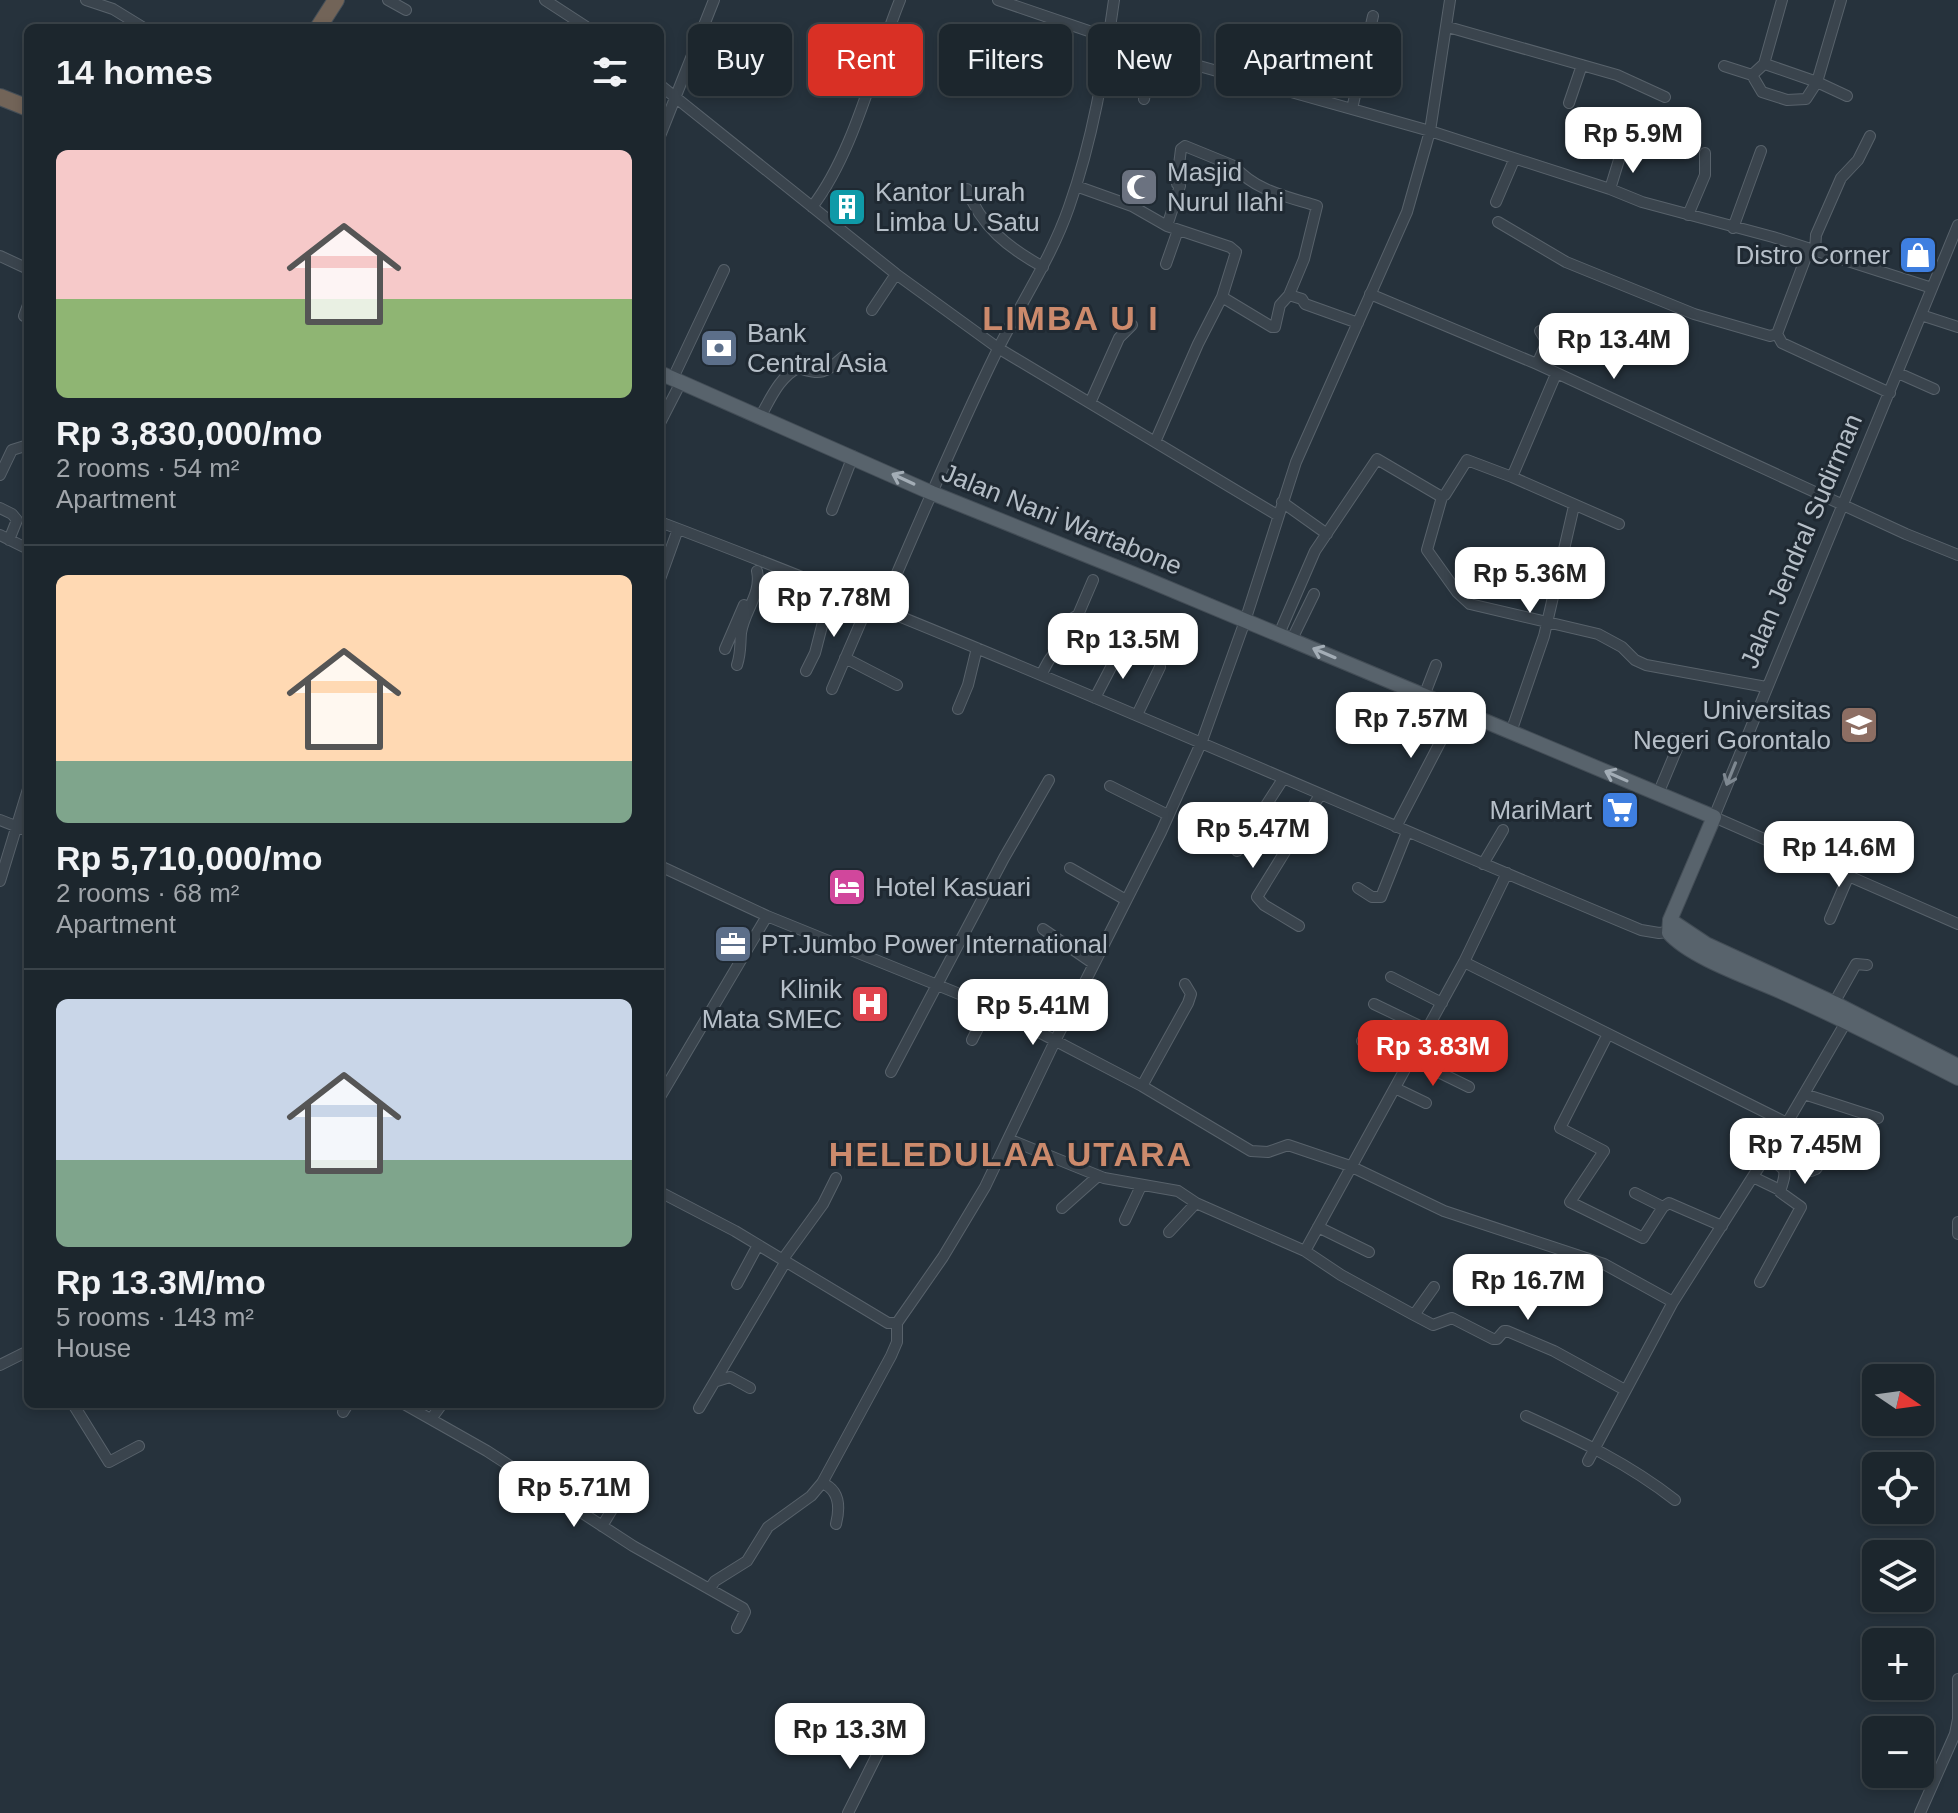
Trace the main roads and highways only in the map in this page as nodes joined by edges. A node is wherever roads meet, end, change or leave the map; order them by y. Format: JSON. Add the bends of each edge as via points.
{"nodes":[{"id":1,"x":324,"y":0,"type":"edge"},
{"id":2,"x":336,"y":0,"type":"edge"},
{"id":3,"x":309,"y":24,"type":"edge"},
{"id":4,"x":321,"y":24,"type":"edge"},
{"id":5,"x":0,"y":86,"type":"edge"},
{"id":6,"x":24,"y":96,"type":"edge"},
{"id":7,"x":0,"y":97,"type":"edge"},
{"id":8,"x":24,"y":106,"type":"edge"},
{"id":9,"x":671,"y":378,"type":"edge"},
{"id":10,"x":1714,"y":817,"type":"joint"},
{"id":11,"x":1673,"y":928,"type":"junction"},
{"id":12,"x":1854,"y":1021,"type":"junction"},
{"id":13,"x":1958,"y":1066,"type":"edge"},
{"id":14,"x":1958,"y":1078,"type":"edge"}],
"edges":[{"from":1,"to":3,"type":"highway"},
{"from":2,"to":4,"type":"highway"},
{"from":5,"to":6,"type":"highway"},
{"from":7,"to":8,"type":"highway"},
{"from":10,"to":9,"type":"main road","name":"Jalan Nani Wartabone","one_way":true,"via":[[932,493]]},
{"from":10,"to":11,"type":"main road","name":"Jalan Jendral Sudirman"},
{"from":11,"to":12,"type":"main road","via":[[1834,1003]]},
{"from":11,"to":12,"type":"main road","via":[[1676,940],[1701,955]]},
{"from":12,"to":13,"type":"main road"},
{"from":12,"to":14,"type":"main road"}]}
